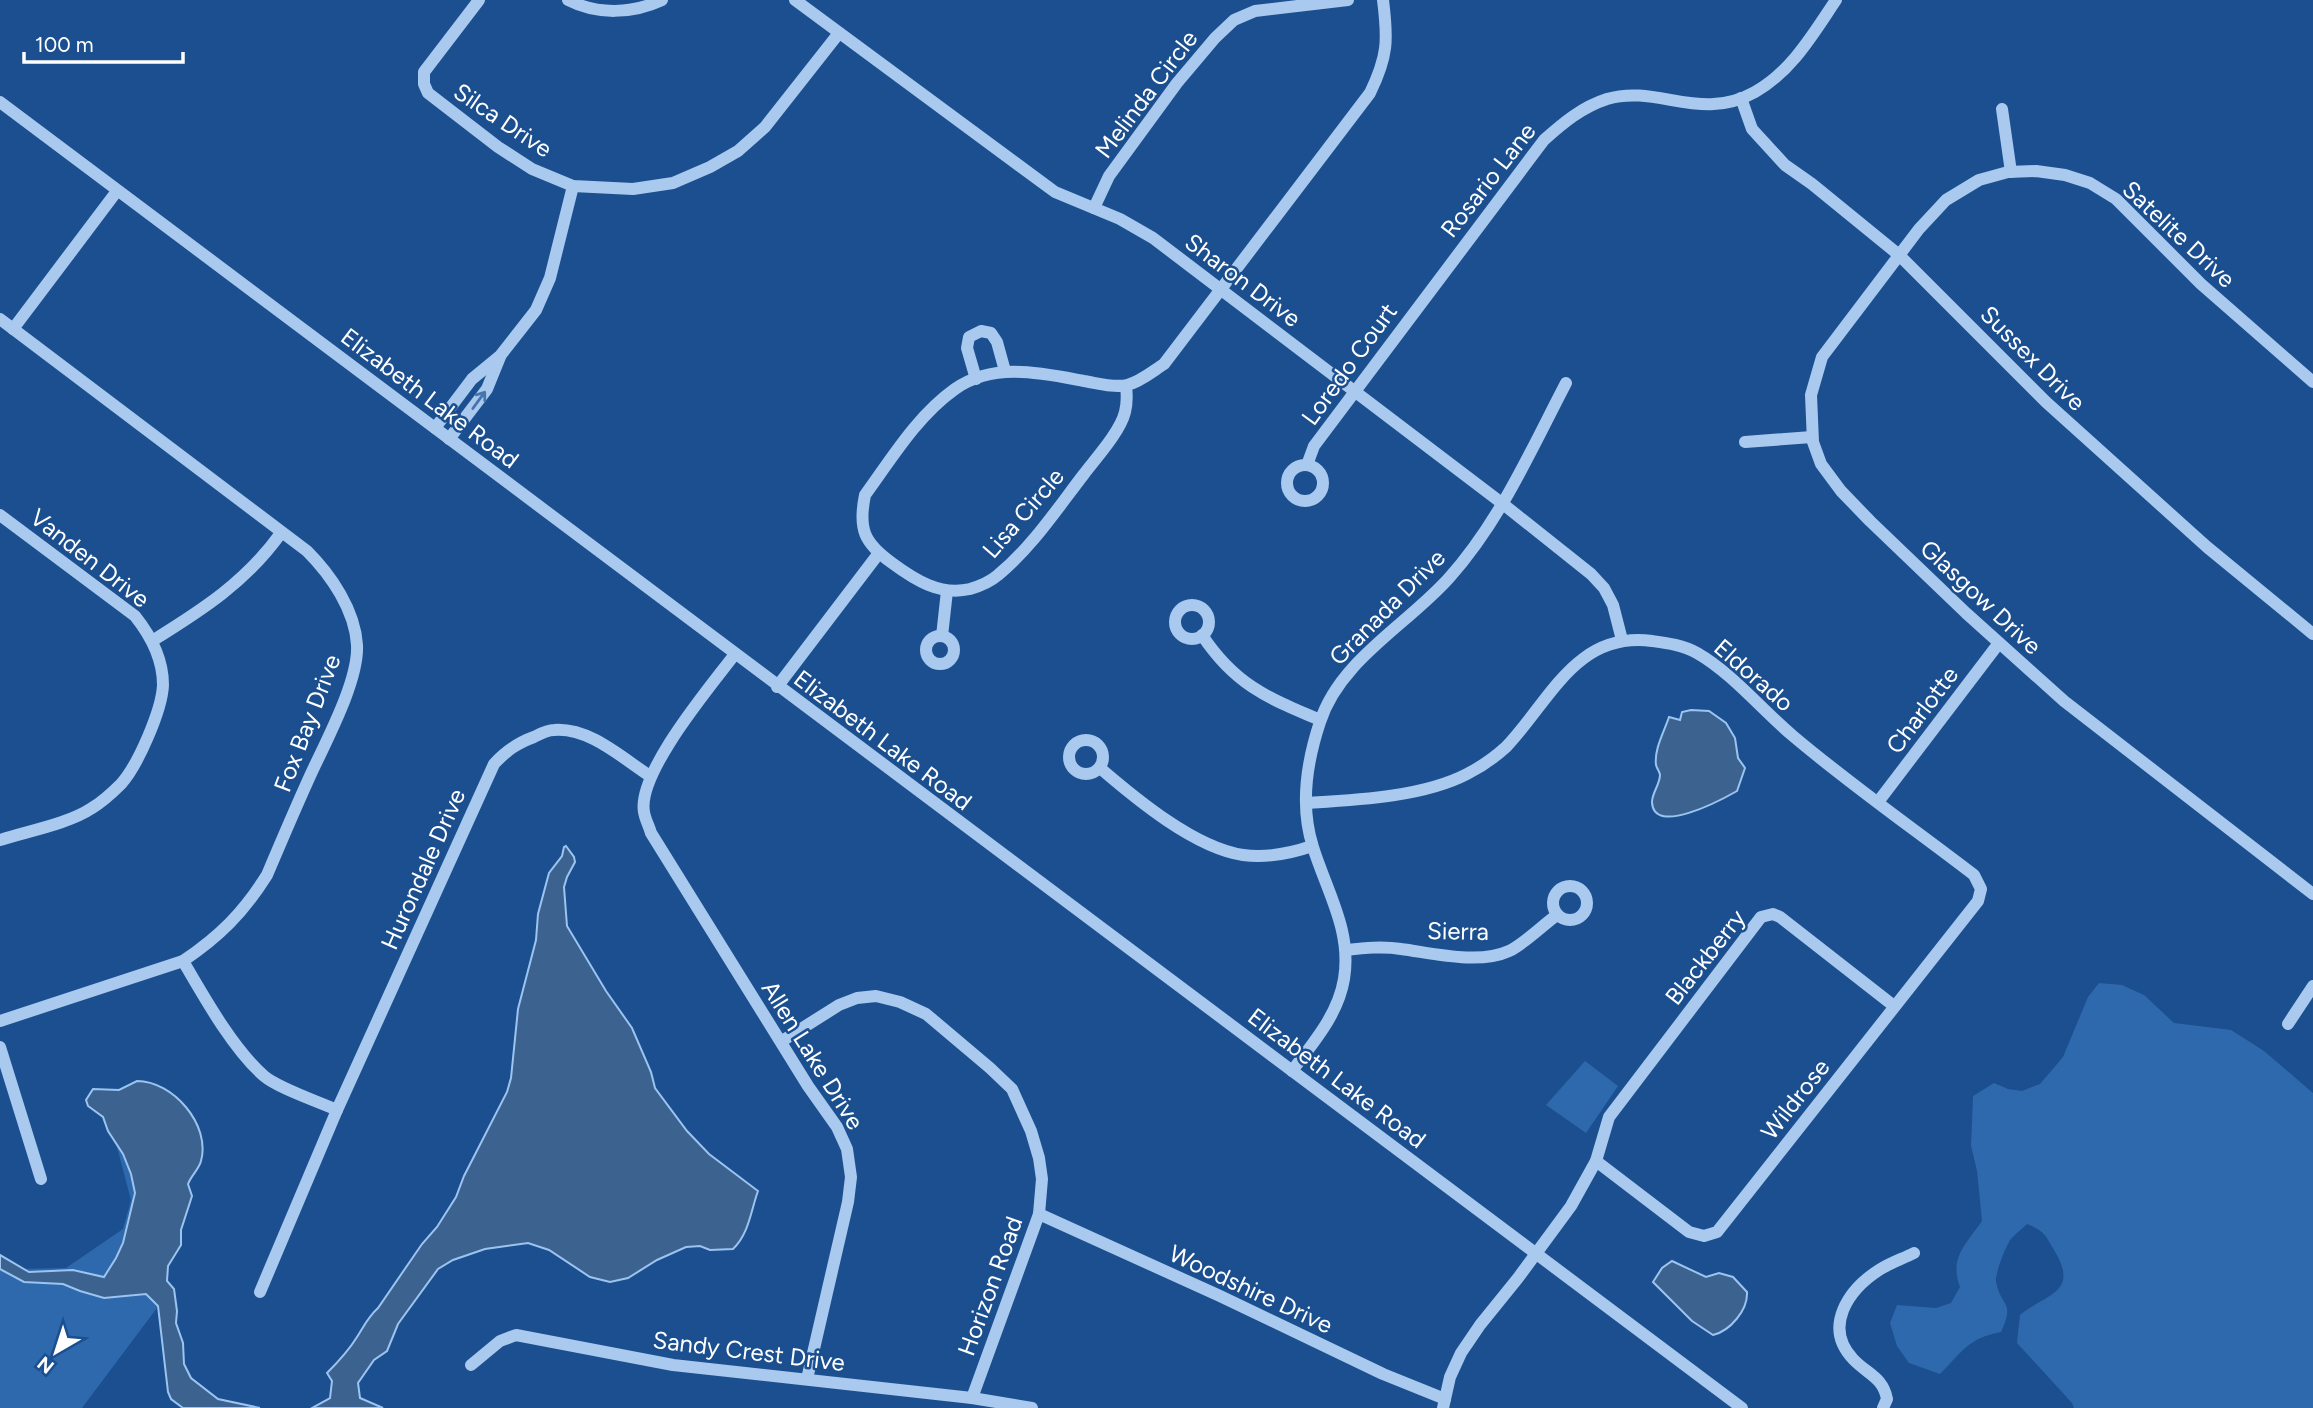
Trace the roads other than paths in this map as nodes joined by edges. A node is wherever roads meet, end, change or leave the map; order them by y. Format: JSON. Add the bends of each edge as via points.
{"nodes":[{"id":1,"x":478,"y":0,"type":"edge"},
{"id":2,"x":568,"y":0,"type":"edge"},
{"id":3,"x":662,"y":0,"type":"edge"},
{"id":4,"x":795,"y":0,"type":"edge"},
{"id":5,"x":1348,"y":0,"type":"edge"},
{"id":6,"x":1383,"y":0,"type":"edge"},
{"id":7,"x":1836,"y":0,"type":"edge"},
{"id":8,"x":1325,"y":1,"type":"edge"},
{"id":9,"x":839,"y":33,"type":"junction"},
{"id":10,"x":1741,"y":98,"type":"junction"},
{"id":11,"x":0,"y":102,"type":"edge"},
{"id":12,"x":2002,"y":109,"type":"dead end"},
{"id":13,"x":2011,"y":172,"type":"junction"},
{"id":14,"x":573,"y":186,"type":"junction"},
{"id":15,"x":117,"y":191,"type":"junction"},
{"id":16,"x":1094,"y":208,"type":"junction"},
{"id":17,"x":1899,"y":255,"type":"junction"},
{"id":18,"x":1221,"y":290,"type":"junction"},
{"id":19,"x":1430,"y":290,"type":"joint"},
{"id":20,"x":0,"y":319,"type":"edge"},
{"id":21,"x":13,"y":328,"type":"junction"},
{"id":22,"x":500,"y":356,"type":"junction"},
{"id":23,"x":1005,"y":371,"type":"junction"},
{"id":24,"x":975,"y":379,"type":"junction"},
{"id":25,"x":2313,"y":382,"type":"edge"},
{"id":26,"x":1566,"y":383,"type":"dead end"},
{"id":27,"x":1126,"y":386,"type":"junction"},
{"id":28,"x":1354,"y":391,"type":"junction"},
{"id":29,"x":435,"y":428,"type":"junction"},
{"id":30,"x":1812,"y":437,"type":"junction"},
{"id":31,"x":449,"y":439,"type":"junction"},
{"id":32,"x":1745,"y":442,"type":"dead end"},
{"id":33,"x":1307,"y":465,"type":"dead end"},
{"id":34,"x":1503,"y":504,"type":"junction"},
{"id":35,"x":0,"y":515,"type":"edge"},
{"id":36,"x":281,"y":533,"type":"junction"},
{"id":37,"x":878,"y":553,"type":"junction"},
{"id":38,"x":947,"y":591,"type":"junction"},
{"id":39,"x":2313,"y":634,"type":"edge"},
{"id":40,"x":1202,"y":635,"type":"dead end"},
{"id":41,"x":942,"y":636,"type":"dead end"},
{"id":42,"x":1622,"y":640,"type":"junction"},
{"id":43,"x":152,"y":641,"type":"junction"},
{"id":44,"x":1999,"y":643,"type":"junction"},
{"id":45,"x":735,"y":654,"type":"junction"},
{"id":46,"x":777,"y":687,"type":"junction"},
{"id":47,"x":1320,"y":720,"type":"junction"},
{"id":48,"x":1100,"y":768,"type":"dead end"},
{"id":49,"x":650,"y":776,"type":"junction"},
{"id":50,"x":1878,"y":802,"type":"junction"},
{"id":51,"x":1307,"y":803,"type":"junction"},
{"id":52,"x":0,"y":840,"type":"edge"},
{"id":53,"x":1312,"y":846,"type":"junction"},
{"id":54,"x":1974,"y":874,"type":"joint"},
{"id":55,"x":2313,"y":894,"type":"edge"},
{"id":56,"x":1557,"y":915,"type":"dead end"},
{"id":57,"x":1346,"y":950,"type":"junction"},
{"id":58,"x":183,"y":961,"type":"junction"},
{"id":59,"x":2313,"y":986,"type":"edge"},
{"id":60,"x":1894,"y":1006,"type":"junction"},
{"id":61,"x":0,"y":1021,"type":"edge"},
{"id":62,"x":2288,"y":1024,"type":"dead end"},
{"id":63,"x":782,"y":1041,"type":"junction"},
{"id":64,"x":0,"y":1047,"type":"edge"},
{"id":65,"x":1292,"y":1071,"type":"junction"},
{"id":66,"x":337,"y":1110,"type":"junction"},
{"id":67,"x":1596,"y":1161,"type":"junction"},
{"id":68,"x":41,"y":1179,"type":"dead end"},
{"id":69,"x":1039,"y":1214,"type":"junction"},
{"id":70,"x":1537,"y":1253,"type":"junction"},
{"id":71,"x":1914,"y":1253,"type":"dead end"},
{"id":72,"x":260,"y":1292,"type":"dead end"},
{"id":73,"x":471,"y":1365,"type":"dead end"},
{"id":74,"x":807,"y":1379,"type":"junction"},
{"id":75,"x":972,"y":1398,"type":"junction"},
{"id":76,"x":1444,"y":1404,"type":"edge"},
{"id":77,"x":1032,"y":1408,"type":"edge"},
{"id":78,"x":1742,"y":1408,"type":"edge"},
{"id":79,"x":1883,"y":1408,"type":"edge"}],
"edges":[{"from":1,"to":14,"type":"street","name":"Silca Drive","via":[[424,72],[424,84],[433,99],[498,148]]},
{"from":2,"to":3,"type":"street","via":[[599,10],[622,11]]},
{"from":4,"to":9,"type":"street","name":"Sharon Drive"},
{"from":5,"to":8,"type":"street","name":"Melinda Circle"},
{"from":6,"to":18,"type":"street","via":[[1386,50],[1370,93]]},
{"from":7,"to":10,"type":"street","name":"Rosario Lane","via":[[1788,66]]},
{"from":8,"to":16,"type":"street","name":"Melinda Circle","via":[[1255,11],[1234,20],[1177,83],[1109,176]]},
{"from":9,"to":14,"type":"street","name":"Silca Drive","via":[[765,127],[738,151],[673,183],[633,190]]},
{"from":9,"to":16,"type":"street","name":"Sharon Drive","via":[[1055,192]]},
{"from":10,"to":17,"type":"street","name":"Sussex Drive","via":[[1752,129],[1785,165]]},
{"from":10,"to":19,"type":"street","name":"Rosario Lane","via":[[1717,105],[1634,96],[1609,98],[1566,120],[1544,140]]},
{"from":11,"to":15,"type":"street","name":"Elizabeth Lake Road"},
{"from":12,"to":13,"type":"street"},
{"from":13,"to":17,"type":"street","name":"Satelite Drive","via":[[1979,180],[1946,200]]},
{"from":13,"to":25,"type":"street","name":"Satelite Drive","via":[[2065,174],[2116,199],[2201,284]]},
{"from":14,"to":22,"type":"street","via":[[544,295]]},
{"from":15,"to":21,"type":"street"},
{"from":15,"to":29,"type":"street","name":"Elizabeth Lake Road"},
{"from":16,"to":18,"type":"street","name":"Sharon Drive","via":[[1140,229]]},
{"from":17,"to":30,"type":"street","name":"Glasgow Drive","via":[[1822,356],[1811,395]]},
{"from":17,"to":39,"type":"street","name":"Sussex Drive","via":[[2066,421]]},
{"from":18,"to":27,"type":"street","via":[[1164,364]]},
{"from":18,"to":28,"type":"street","name":"Sharon Drive"},
{"from":19,"to":28,"type":"street","name":"Loredo Court"},
{"from":20,"to":21,"type":"street","name":"Fox Bay Drive"},
{"from":21,"to":36,"type":"street","name":"Fox Bay Drive"},
{"from":22,"to":29,"type":"street","via":[[472,379]]},
{"from":31,"to":22,"type":"street","one_way":true,"via":[[487,389]]},
{"from":23,"to":24,"type":"street"},
{"from":23,"to":24,"type":"street","via":[[992,333],[981,331],[969,337],[967,348]]},
{"from":23,"to":27,"type":"street"},
{"from":24,"to":37,"type":"street","via":[[932,407],[865,495],[864,532]]},
{"from":26,"to":34,"type":"street","name":"Granada Drive"},
{"from":27,"to":38,"type":"street","name":"Lisa Circle","via":[[1125,413],[1118,427],[1020,555],[984,584]]},
{"from":28,"to":33,"type":"street","name":"Loredo Court","via":[[1314,446]]},
{"from":28,"to":34,"type":"street","name":"Sharon Drive"},
{"from":29,"to":31,"type":"street","name":"Elizabeth Lake Road"},
{"from":30,"to":32,"type":"street"},
{"from":30,"to":44,"type":"street","name":"Glasgow Drive","via":[[1821,464],[1841,491]]},
{"from":31,"to":45,"type":"street","name":"Elizabeth Lake Road"},
{"from":34,"to":42,"type":"street","name":"Sharon Drive","via":[[1604,588]]},
{"from":34,"to":47,"type":"street","name":"Granada Drive","via":[[1449,578],[1358,663],[1332,695]]},
{"from":35,"to":43,"type":"street","name":"Vanden Drive","via":[[135,616]]},
{"from":36,"to":43,"type":"street","via":[[248,574]]},
{"from":36,"to":58,"type":"street","name":"Fox Bay Drive","via":[[307,551],[332,581],[363,645],[267,875],[228,928]]},
{"from":37,"to":38,"type":"street","via":[[906,574]]},
{"from":37,"to":46,"type":"street"},
{"from":38,"to":41,"type":"street"},
{"from":40,"to":47,"type":"street","via":[[1234,674],[1257,692]]},
{"from":42,"to":50,"type":"street","name":"Eldorado","via":[[1666,643],[1698,653]]},
{"from":42,"to":51,"type":"street","name":"Eldorado","via":[[1577,661],[1506,747],[1467,775],[1418,791]]},
{"from":43,"to":52,"type":"street","name":"Vanden Drive","via":[[163,685],[139,757],[122,783],[91,809]]},
{"from":44,"to":50,"type":"street","name":"Charlotte"},
{"from":44,"to":55,"type":"street","name":"Glasgow Drive","via":[[2064,701]]},
{"from":45,"to":46,"type":"street","name":"Elizabeth Lake Road"},
{"from":45,"to":49,"type":"street"},
{"from":46,"to":65,"type":"street","name":"Elizabeth Lake Road"},
{"from":47,"to":51,"type":"street","name":"Granada Drive","via":[[1307,768]]},
{"from":48,"to":53,"type":"street","via":[[1160,816],[1218,848],[1273,856]]},
{"from":49,"to":63,"type":"street","name":"Allen Lake Drive","via":[[643,811],[651,833]]},
{"from":49,"to":66,"type":"street","name":"Hurondale Drive","via":[[595,740],[566,730],[526,740],[494,764]]},
{"from":50,"to":54,"type":"street","name":"Eldorado"},
{"from":51,"to":53,"type":"street","name":"Granada Drive"},
{"from":53,"to":57,"type":"street","name":"Granada Drive","via":[[1335,905]]},
{"from":54,"to":60,"type":"street","name":"Wildrose","via":[[1987,888]]},
{"from":56,"to":57,"type":"street","name":"Sierra","via":[[1509,951],[1484,957],[1427,955],[1400,948]]},
{"from":57,"to":65,"type":"street","name":"Granada Drive","via":[[1343,982],[1333,1011]]},
{"from":58,"to":61,"type":"street","name":"Fox Bay Drive"},
{"from":58,"to":66,"type":"street","via":[[214,1013],[265,1077]]},
{"from":59,"to":62,"type":"street"},
{"from":60,"to":67,"type":"street","name":"Wildrose","via":[[1717,1232],[1704,1241]]},
{"from":60,"to":67,"type":"street","name":"Blackberry","via":[[1780,917],[1761,917],[1609,1117]]},
{"from":63,"to":69,"type":"street","name":"Horizon Road","via":[[857,998],[876,996],[926,1014],[1012,1089],[1039,1158]]},
{"from":63,"to":74,"type":"street","name":"Allen Lake Drive","via":[[837,1127],[847,1149],[851,1177]]},
{"from":64,"to":68,"type":"street"},
{"from":65,"to":70,"type":"street","name":"Elizabeth Lake Road"},
{"from":66,"to":72,"type":"street","name":"Hurondale Drive"},
{"from":67,"to":70,"type":"street"},
{"from":69,"to":75,"type":"street","name":"Horizon Road"},
{"from":69,"to":76,"type":"street","name":"Woodshire Drive"},
{"from":70,"to":76,"type":"street","via":[[1461,1353]]},
{"from":70,"to":78,"type":"street","name":"Elizabeth Lake Road"},
{"from":71,"to":79,"type":"street","via":[[1862,1284],[1838,1323],[1840,1341],[1853,1359],[1885,1388],[1888,1399]]},
{"from":73,"to":74,"type":"street","name":"Sandy Crest Drive","via":[[500,1341],[516,1335],[673,1365]]},
{"from":74,"to":75,"type":"street","name":"Sandy Crest Drive"},
{"from":75,"to":77,"type":"street","name":"Sandy Crest Drive"}]}
